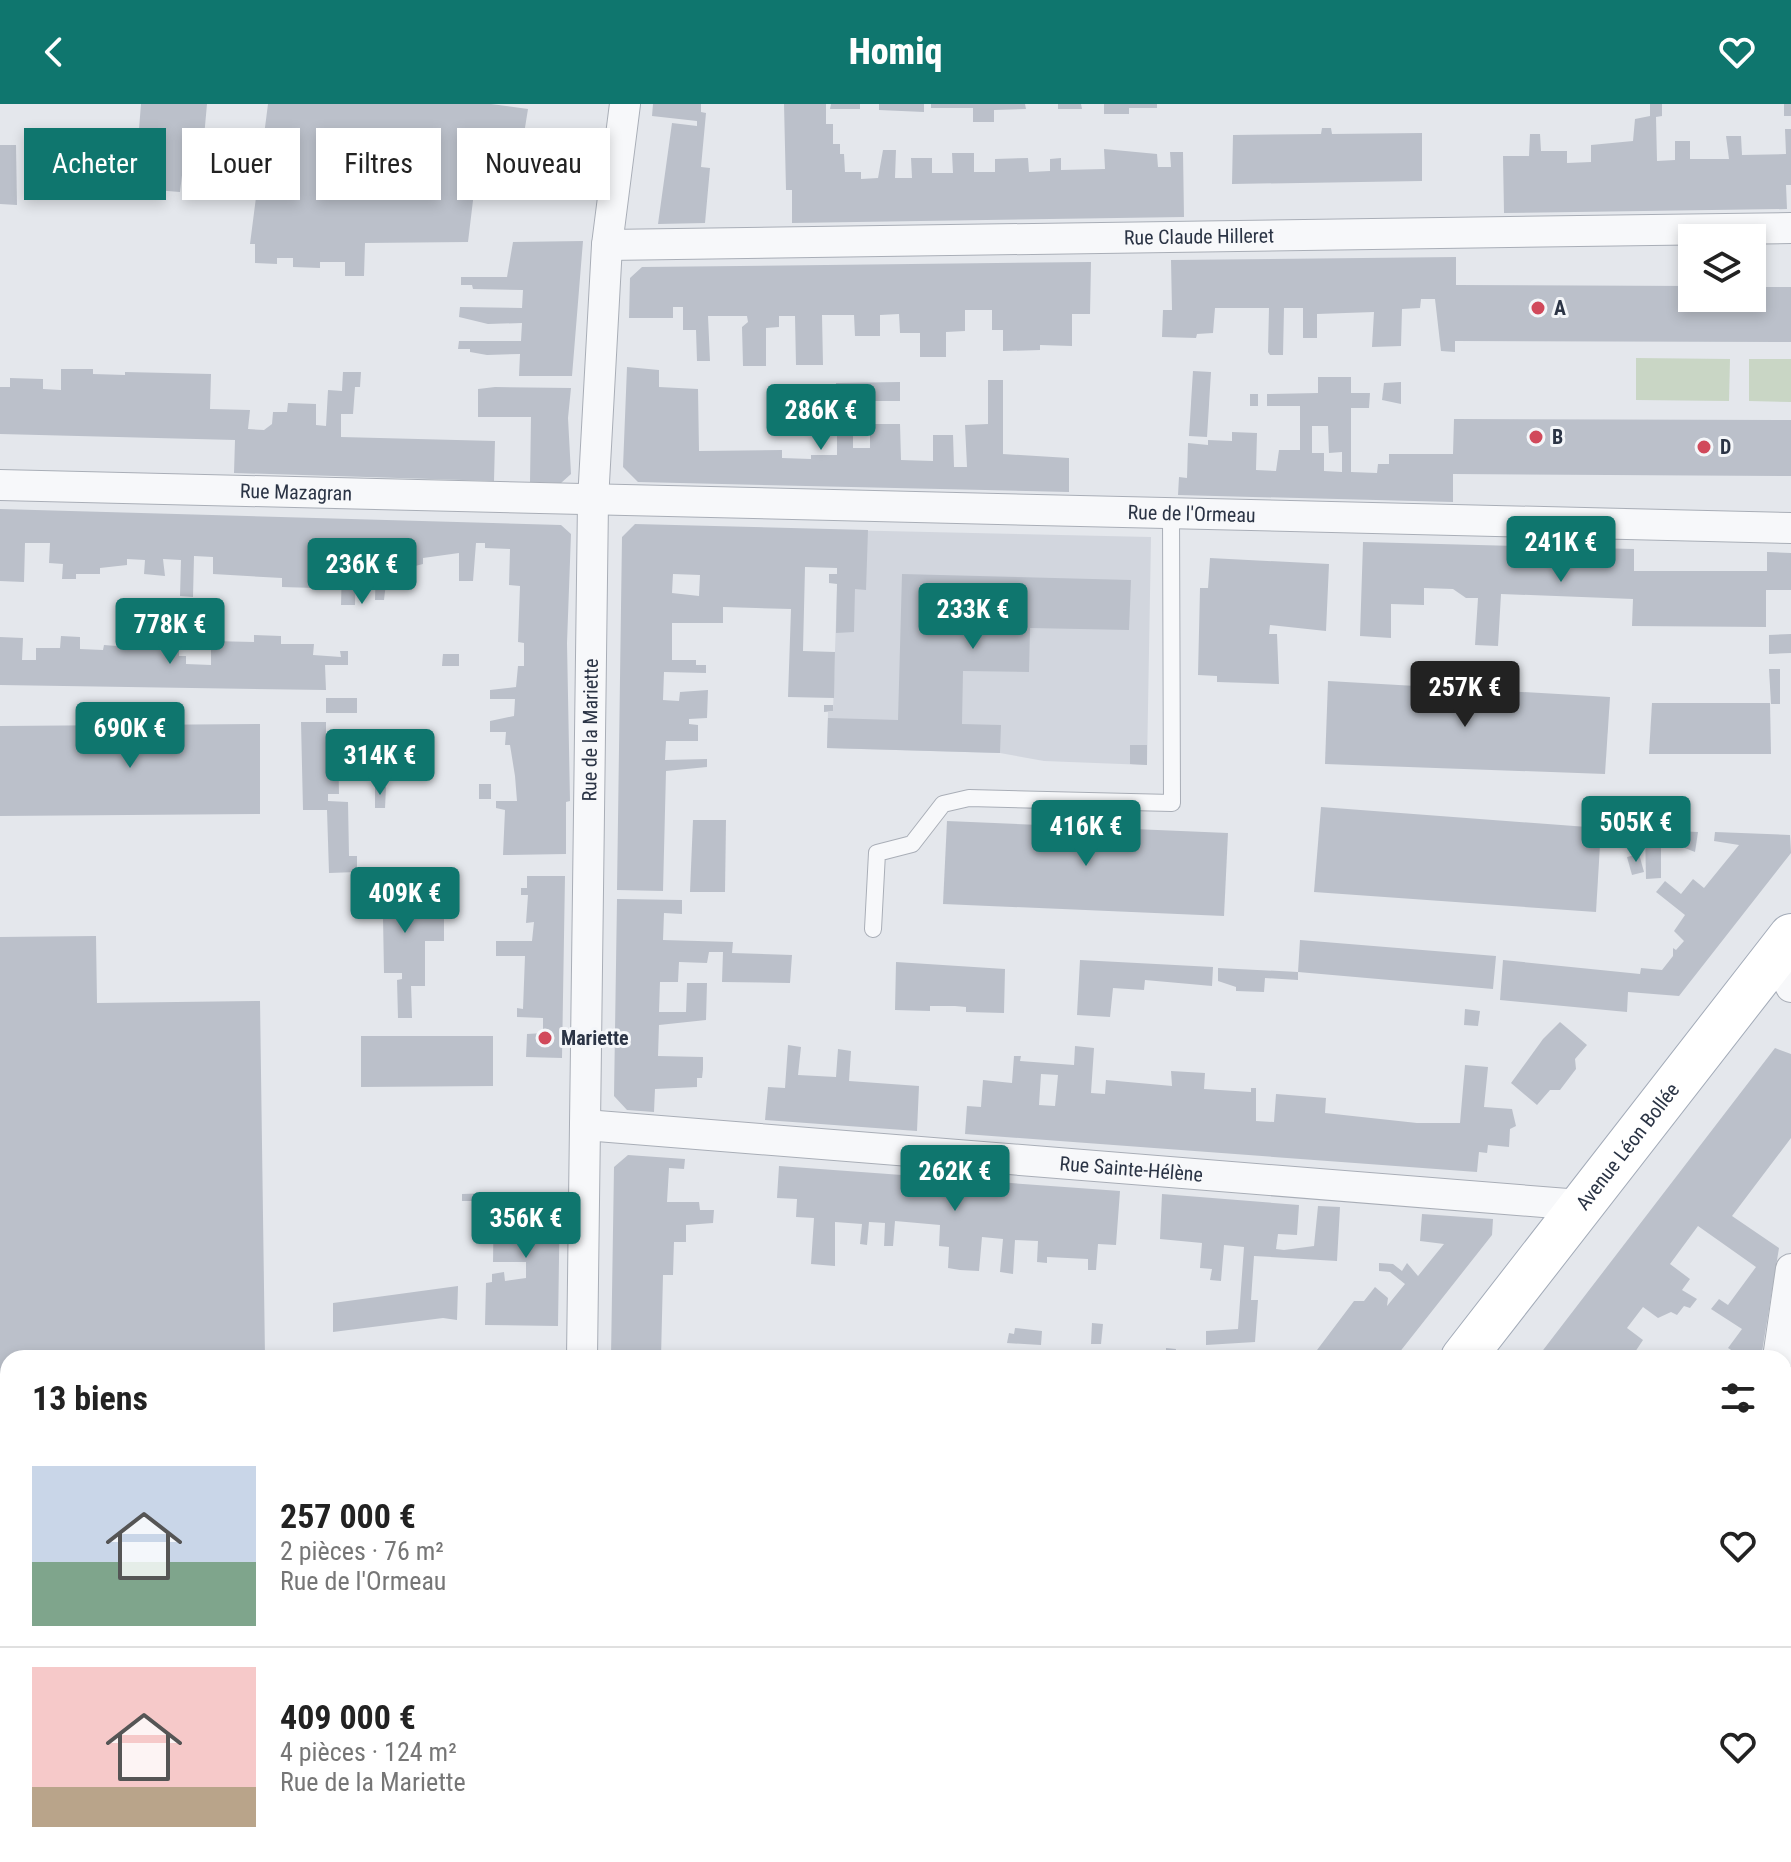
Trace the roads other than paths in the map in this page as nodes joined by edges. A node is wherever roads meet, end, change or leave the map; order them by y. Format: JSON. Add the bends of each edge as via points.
{"nodes":[{"id":1,"x":625,"y":104,"type":"edge"},
{"id":2,"x":1791,"y":228,"type":"edge"},
{"id":3,"x":607,"y":245,"type":"junction"},
{"id":4,"x":0,"y":485,"type":"edge"},
{"id":5,"x":593,"y":501,"type":"junction"},
{"id":6,"x":1171,"y":514,"type":"junction"},
{"id":7,"x":1791,"y":528,"type":"edge"},
{"id":8,"x":873,"y":929,"type":"dead end"},
{"id":9,"x":1786,"y":960,"type":"edge"},
{"id":10,"x":585,"y":1125,"type":"junction"},
{"id":11,"x":1580,"y":1205,"type":"junction"},
{"id":12,"x":1791,"y":1269,"type":"edge"},
{"id":13,"x":582,"y":1350,"type":"edge"},
{"id":14,"x":1469,"y":1350,"type":"edge"},
{"id":15,"x":1779,"y":1350,"type":"edge"}],
"edges":[{"from":1,"to":3,"type":"street","name":"Rue de la Mariette"},
{"from":2,"to":3,"type":"street","name":"Rue Claude Hilleret"},
{"from":3,"to":5,"type":"street","name":"Rue de la Mariette"},
{"from":4,"to":5,"type":"street","name":"Rue Mazagran"},
{"from":5,"to":6,"type":"street","name":"Rue de l'Ormeau"},
{"from":5,"to":10,"type":"street","name":"Rue de la Mariette"},
{"from":6,"to":7,"type":"street","name":"Rue de l'Ormeau"},
{"from":6,"to":8,"type":"lane","via":[[1172,803],[969,798],[943,804],[912,844],[877,853]]},
{"from":9,"to":11,"type":"main road","name":"Avenue Léon Bollée"},
{"from":10,"to":11,"type":"street","name":"Rue Sainte-Hélène"},
{"from":10,"to":13,"type":"street","name":"Rue de la Mariette"},
{"from":11,"to":14,"type":"main road","name":"Avenue Léon Bollée"},
{"from":12,"to":15,"type":"street"}]}
